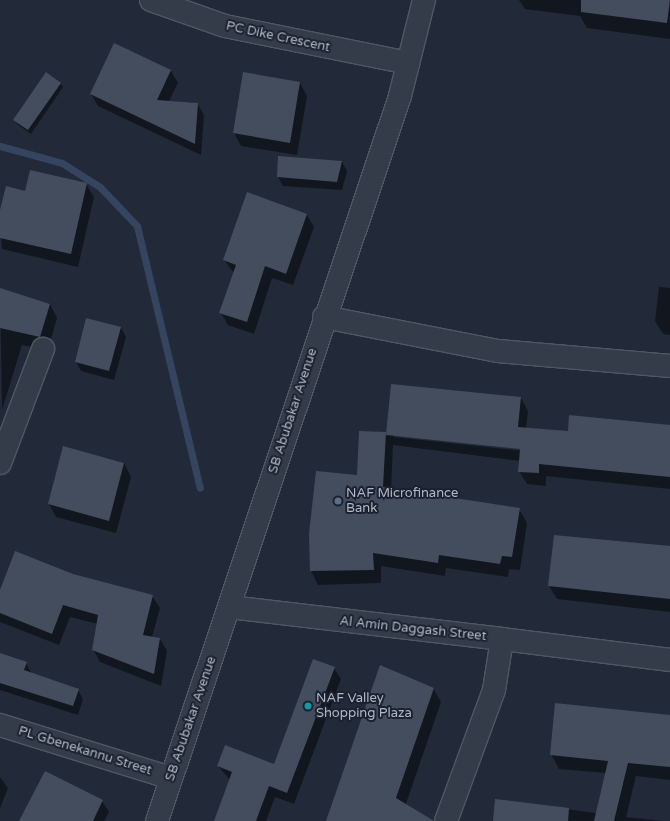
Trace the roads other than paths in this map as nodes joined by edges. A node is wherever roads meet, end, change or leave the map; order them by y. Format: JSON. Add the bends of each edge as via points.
{"nodes":[{"id":1,"x":151,"y":0,"type":"edge"},
{"id":2,"x":424,"y":0,"type":"edge"},
{"id":3,"x":408,"y":62,"type":"junction"},
{"id":4,"x":324,"y":317,"type":"junction"},
{"id":5,"x":43,"y":349,"type":"dead end"},
{"id":6,"x":670,"y":366,"type":"edge"},
{"id":7,"x":0,"y":463,"type":"edge"},
{"id":8,"x":230,"y":607,"type":"junction"},
{"id":9,"x":502,"y":639,"type":"junction"},
{"id":10,"x":670,"y":660,"type":"edge"},
{"id":11,"x":0,"y":725,"type":"edge"},
{"id":12,"x":171,"y":778,"type":"junction"},
{"id":13,"x":157,"y":821,"type":"edge"},
{"id":14,"x":446,"y":821,"type":"edge"}],
"edges":[{"from":1,"to":3,"type":"street","name":"PC Dike Crescent","via":[[225,26]]},
{"from":2,"to":3,"type":"street","name":"SB Abubakar Avenue"},
{"from":3,"to":4,"type":"street","name":"SB Abubakar Avenue","via":[[400,96]]},
{"from":4,"to":6,"type":"street","via":[[498,351]]},
{"from":4,"to":8,"type":"street","name":"SB Abubakar Avenue"},
{"from":5,"to":7,"type":"street"},
{"from":8,"to":9,"type":"street","name":"Al Amin Daggash Street"},
{"from":8,"to":12,"type":"street","name":"SB Abubakar Avenue"},
{"from":9,"to":10,"type":"street"},
{"from":9,"to":14,"type":"street","name":"Al Amin Daggash Street","via":[[494,690]]},
{"from":11,"to":12,"type":"street","name":"PL Gbenekannu Street"},
{"from":12,"to":13,"type":"street","name":"SB Abubakar Avenue"}]}
